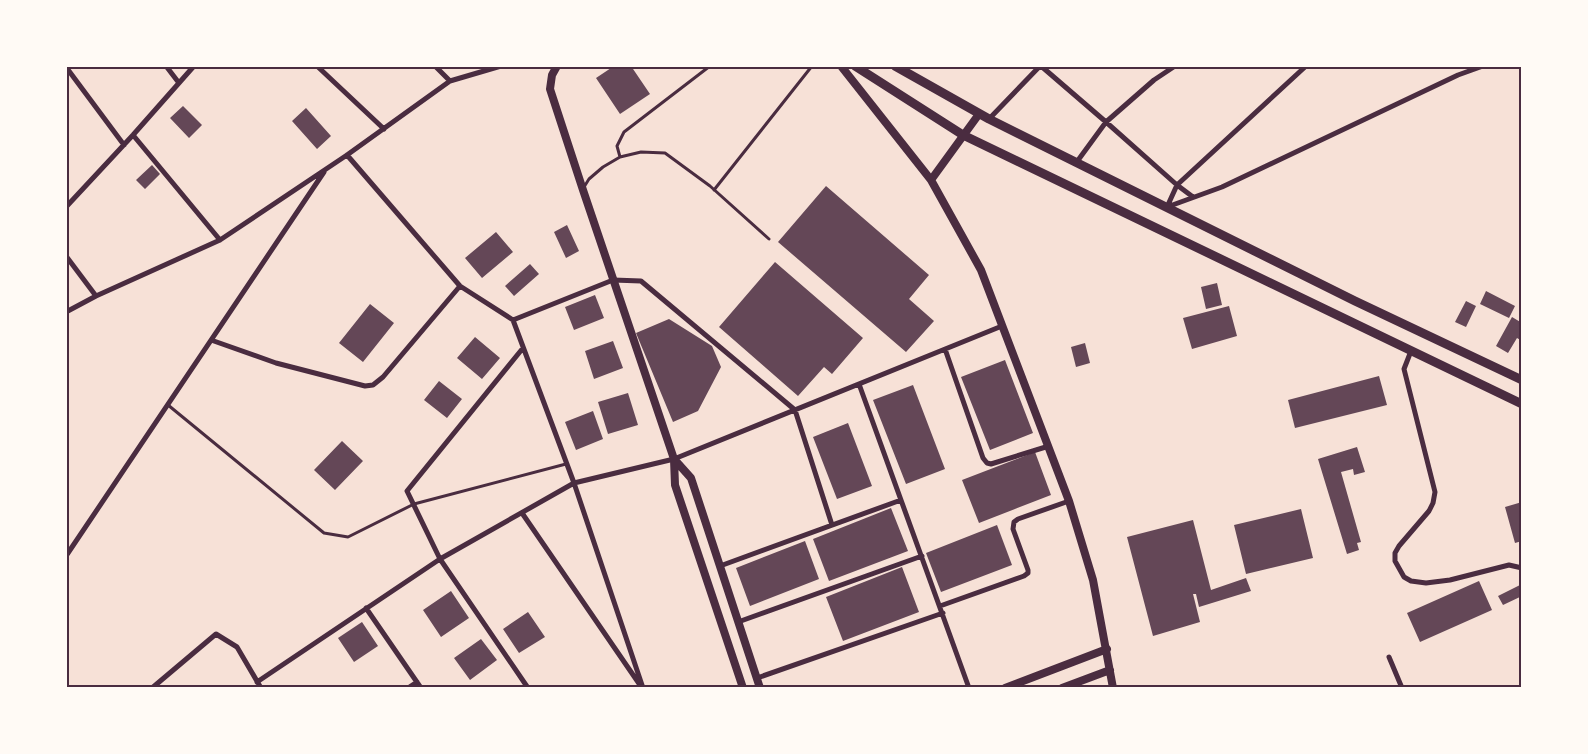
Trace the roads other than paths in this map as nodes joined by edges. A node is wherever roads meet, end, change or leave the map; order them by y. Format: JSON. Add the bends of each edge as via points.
{"nodes":[{"id":1,"x":166,"y":66,"type":"edge"},
{"id":2,"x":194,"y":66,"type":"edge"},
{"id":3,"x":317,"y":66,"type":"edge"},
{"id":4,"x":435,"y":66,"type":"edge"},
{"id":5,"x":501,"y":66,"type":"edge"},
{"id":6,"x":558,"y":66,"type":"edge"},
{"id":7,"x":710,"y":66,"type":"edge"},
{"id":8,"x":812,"y":66,"type":"edge"},
{"id":9,"x":841,"y":66,"type":"edge"},
{"id":10,"x":855,"y":66,"type":"edge"},
{"id":11,"x":895,"y":66,"type":"edge"},
{"id":12,"x":1040,"y":66,"type":"edge"},
{"id":13,"x":1175,"y":66,"type":"edge"},
{"id":14,"x":1306,"y":66,"type":"edge"},
{"id":15,"x":1483,"y":66,"type":"edge"},
{"id":16,"x":66,"y":67,"type":"edge"},
{"id":17,"x":450,"y":81,"type":"junction"},
{"id":18,"x":179,"y":84,"type":"junction"},
{"id":19,"x":979,"y":114,"type":"junction"},
{"id":20,"x":989,"y":119,"type":"junction"},
{"id":21,"x":1106,"y":122,"type":"junction"},
{"id":22,"x":384,"y":129,"type":"junction"},
{"id":23,"x":133,"y":135,"type":"junction"},
{"id":24,"x":962,"y":135,"type":"junction"},
{"id":25,"x":124,"y":146,"type":"junction"},
{"id":26,"x":347,"y":155,"type":"junction"},
{"id":27,"x":620,"y":158,"type":"junction"},
{"id":28,"x":1076,"y":163,"type":"junction"},
{"id":29,"x":326,"y":169,"type":"junction"},
{"id":30,"x":931,"y":180,"type":"junction"},
{"id":31,"x":1177,"y":185,"type":"junction"},
{"id":32,"x":583,"y":190,"type":"junction"},
{"id":33,"x":714,"y":190,"type":"junction"},
{"id":34,"x":1193,"y":197,"type":"junction"},
{"id":35,"x":66,"y":207,"type":"edge"},
{"id":36,"x":1167,"y":207,"type":"junction"},
{"id":37,"x":769,"y":239,"type":"dead end"},
{"id":38,"x":220,"y":240,"type":"junction"},
{"id":39,"x":66,"y":256,"type":"edge"},
{"id":40,"x":614,"y":280,"type":"junction"},
{"id":41,"x":460,"y":286,"type":"junction"},
{"id":42,"x":96,"y":296,"type":"junction"},
{"id":43,"x":66,"y":312,"type":"edge"},
{"id":44,"x":513,"y":320,"type":"junction"},
{"id":45,"x":1002,"y":326,"type":"junction"},
{"id":46,"x":211,"y":340,"type":"junction"},
{"id":47,"x":523,"y":348,"type":"junction"},
{"id":48,"x":945,"y":349,"type":"junction"},
{"id":49,"x":1411,"y":351,"type":"junction"},
{"id":50,"x":1522,"y":380,"type":"edge"},
{"id":51,"x":860,"y":384,"type":"junction"},
{"id":52,"x":1522,"y":404,"type":"edge"},
{"id":53,"x":168,"y":405,"type":"junction"},
{"id":54,"x":795,"y":410,"type":"junction"},
{"id":55,"x":1049,"y":446,"type":"junction"},
{"id":56,"x":674,"y":459,"type":"junction"},
{"id":57,"x":567,"y":464,"type":"junction"},
{"id":58,"x":574,"y":483,"type":"junction"},
{"id":59,"x":901,"y":500,"type":"junction"},
{"id":60,"x":1069,"y":501,"type":"junction"},
{"id":61,"x":414,"y":504,"type":"junction"},
{"id":62,"x":522,"y":513,"type":"junction"},
{"id":63,"x":832,"y":525,"type":"junction"},
{"id":64,"x":66,"y":556,"type":"edge"},
{"id":65,"x":922,"y":556,"type":"junction"},
{"id":66,"x":440,"y":558,"type":"junction"},
{"id":67,"x":720,"y":566,"type":"junction"},
{"id":68,"x":1522,"y":568,"type":"edge"},
{"id":69,"x":940,"y":606,"type":"junction"},
{"id":70,"x":366,"y":608,"type":"junction"},
{"id":71,"x":942,"y":613,"type":"junction"},
{"id":72,"x":738,"y":622,"type":"junction"},
{"id":73,"x":1107,"y":649,"type":"junction"},
{"id":74,"x":1389,"y":657,"type":"dead end"},
{"id":75,"x":1110,"y":670,"type":"junction"},
{"id":76,"x":757,"y":678,"type":"junction"},
{"id":77,"x":257,"y":682,"type":"junction"},
{"id":78,"x":417,"y":682,"type":"junction"},
{"id":79,"x":152,"y":688,"type":"edge"},
{"id":80,"x":261,"y":688,"type":"edge"},
{"id":81,"x":408,"y":688,"type":"edge"},
{"id":82,"x":421,"y":688,"type":"edge"},
{"id":83,"x":528,"y":688,"type":"edge"},
{"id":84,"x":643,"y":688,"type":"edge"},
{"id":85,"x":743,"y":688,"type":"edge"},
{"id":86,"x":760,"y":688,"type":"edge"},
{"id":87,"x":969,"y":688,"type":"edge"},
{"id":88,"x":1005,"y":688,"type":"edge"},
{"id":89,"x":1062,"y":688,"type":"edge"},
{"id":90,"x":1113,"y":688,"type":"edge"},
{"id":91,"x":1402,"y":688,"type":"edge"}],
"edges":[{"from":1,"to":18,"type":"street"},
{"from":2,"to":18,"type":"street"},
{"from":3,"to":22,"type":"street"},
{"from":4,"to":17,"type":"street"},
{"from":5,"to":17,"type":"street"},
{"from":6,"to":32,"type":"street","via":[[552,75],[550,89]]},
{"from":7,"to":27,"type":"lane","via":[[624,132],[617,146]]},
{"from":8,"to":33,"type":"lane"},
{"from":9,"to":30,"type":"street"},
{"from":10,"to":24,"type":"main road"},
{"from":11,"to":19,"type":"main road"},
{"from":12,"to":20,"type":"street"},
{"from":12,"to":21,"type":"street"},
{"from":13,"to":21,"type":"street"},
{"from":14,"to":31,"type":"street"},
{"from":15,"to":34,"type":"street","via":[[1222,187]]},
{"from":16,"to":25,"type":"street"},
{"from":17,"to":22,"type":"street"},
{"from":18,"to":23,"type":"street"},
{"from":19,"to":20,"type":"main road"},
{"from":19,"to":24,"type":"street"},
{"from":20,"to":28,"type":"main road"},
{"from":21,"to":28,"type":"street"},
{"from":21,"to":31,"type":"street"},
{"from":22,"to":26,"type":"street"},
{"from":23,"to":25,"type":"street"},
{"from":23,"to":38,"type":"street"},
{"from":24,"to":30,"type":"street"},
{"from":24,"to":49,"type":"main road"},
{"from":25,"to":35,"type":"street"},
{"from":26,"to":29,"type":"street"},
{"from":26,"to":41,"type":"street"},
{"from":27,"to":32,"type":"lane","via":[[589,179]]},
{"from":27,"to":33,"type":"lane","via":[[641,152],[665,153]]},
{"from":28,"to":36,"type":"main road"},
{"from":29,"to":38,"type":"street"},
{"from":29,"to":46,"type":"street"},
{"from":30,"to":45,"type":"street","via":[[981,270]]},
{"from":31,"to":34,"type":"street"},
{"from":31,"to":36,"type":"street"},
{"from":32,"to":40,"type":"street"},
{"from":33,"to":37,"type":"lane"},
{"from":34,"to":36,"type":"street"},
{"from":36,"to":50,"type":"main road","via":[[1354,301]]},
{"from":38,"to":42,"type":"street"},
{"from":39,"to":42,"type":"street"},
{"from":40,"to":44,"type":"street"},
{"from":40,"to":54,"type":"street","via":[[641,281]]},
{"from":40,"to":56,"type":"street"},
{"from":41,"to":44,"type":"street"},
{"from":41,"to":46,"type":"street","via":[[373,385],[365,386],[276,363]]},
{"from":42,"to":43,"type":"street"},
{"from":44,"to":47,"type":"street"},
{"from":45,"to":48,"type":"street"},
{"from":45,"to":55,"type":"street"},
{"from":46,"to":53,"type":"street"},
{"from":47,"to":57,"type":"street"},
{"from":47,"to":61,"type":"street","via":[[407,490]]},
{"from":48,"to":51,"type":"street"},
{"from":48,"to":55,"type":"street","via":[[986,463]]},
{"from":49,"to":52,"type":"main road"},
{"from":49,"to":68,"type":"street","via":[[1404,369],[1435,492],[1433,503],[1399,546],[1395,561],[1404,577],[1426,583],[1509,565]]},
{"from":51,"to":54,"type":"street"},
{"from":51,"to":59,"type":"street"},
{"from":53,"to":61,"type":"lane","via":[[324,533],[348,537]]},
{"from":53,"to":64,"type":"street"},
{"from":54,"to":56,"type":"street"},
{"from":54,"to":63,"type":"street"},
{"from":55,"to":60,"type":"street"},
{"from":56,"to":58,"type":"street"},
{"from":56,"to":67,"type":"street","via":[[691,478]]},
{"from":56,"to":85,"type":"street","via":[[675,485]]},
{"from":57,"to":58,"type":"street"},
{"from":57,"to":61,"type":"lane"},
{"from":58,"to":62,"type":"street"},
{"from":58,"to":84,"type":"street"},
{"from":59,"to":63,"type":"street"},
{"from":59,"to":65,"type":"street"},
{"from":60,"to":69,"type":"street","via":[[1014,522],[1028,573]]},
{"from":60,"to":73,"type":"street","via":[[1093,580]]},
{"from":61,"to":66,"type":"street"},
{"from":62,"to":66,"type":"street"},
{"from":62,"to":84,"type":"street"},
{"from":63,"to":67,"type":"street"},
{"from":65,"to":69,"type":"street"},
{"from":65,"to":72,"type":"street"},
{"from":66,"to":70,"type":"street"},
{"from":66,"to":83,"type":"street"},
{"from":67,"to":72,"type":"street"},
{"from":69,"to":71,"type":"street"},
{"from":70,"to":77,"type":"street"},
{"from":70,"to":78,"type":"street"},
{"from":71,"to":76,"type":"street"},
{"from":71,"to":87,"type":"street"},
{"from":72,"to":76,"type":"street"},
{"from":73,"to":75,"type":"street"},
{"from":73,"to":88,"type":"street"},
{"from":74,"to":91,"type":"street"},
{"from":75,"to":89,"type":"street"},
{"from":75,"to":90,"type":"street"},
{"from":76,"to":86,"type":"street"},
{"from":77,"to":79,"type":"street","via":[[237,647],[216,634]]},
{"from":77,"to":80,"type":"street"},
{"from":78,"to":81,"type":"street"},
{"from":78,"to":82,"type":"street"}]}
